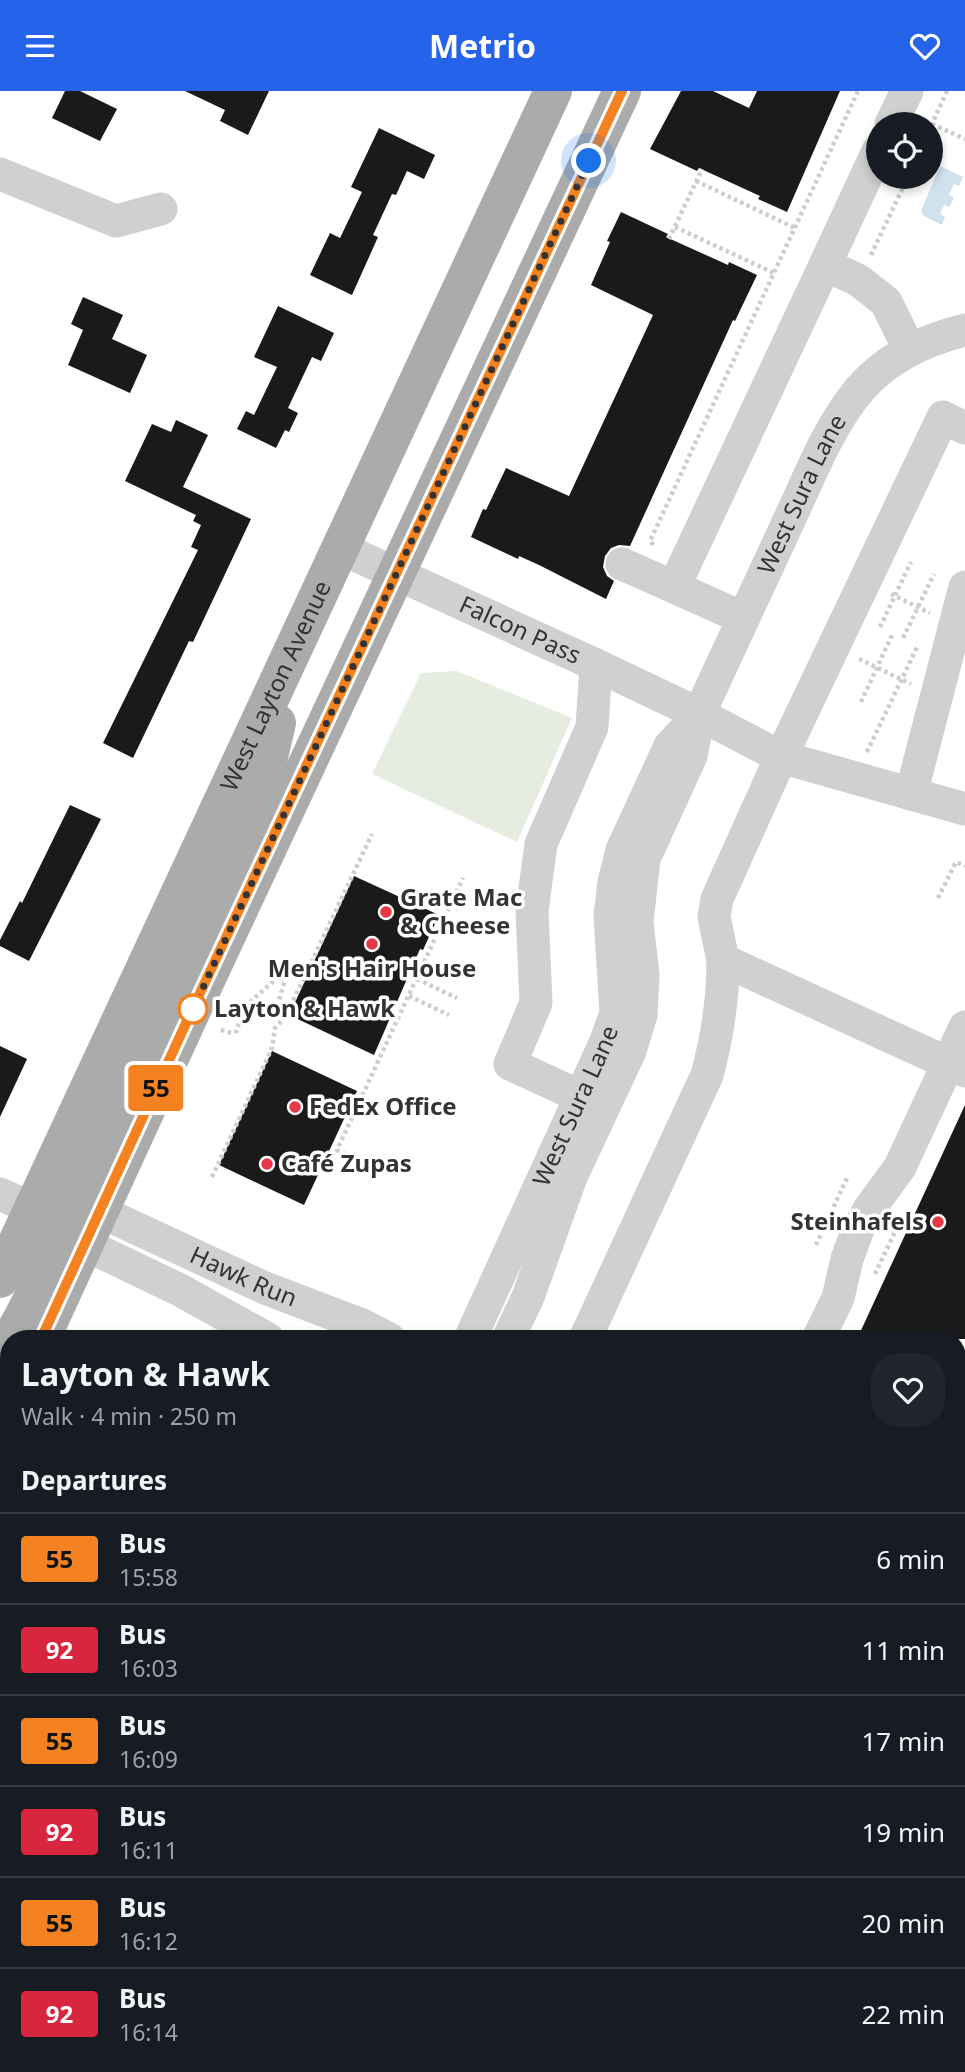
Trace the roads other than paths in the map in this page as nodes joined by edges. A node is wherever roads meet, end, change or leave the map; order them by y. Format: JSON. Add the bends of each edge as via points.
{"nodes":[{"id":1,"x":552,"y":91,"type":"edge"},
{"id":2,"x":622,"y":91,"type":"edge"},
{"id":3,"x":906,"y":91,"type":"edge"},
{"id":4,"x":896,"y":112,"type":"edge"},
{"id":5,"x":0,"y":174,"type":"edge"},
{"id":6,"x":866,"y":177,"type":"edge"},
{"id":7,"x":161,"y":209,"type":"dead end"},
{"id":8,"x":825,"y":265,"type":"junction"},
{"id":9,"x":965,"y":330,"type":"edge"},
{"id":10,"x":909,"y":349,"type":"junction"},
{"id":11,"x":965,"y":428,"type":"edge"},
{"id":12,"x":340,"y":548,"type":"junction"},
{"id":13,"x":622,"y":563,"type":"dead end"},
{"id":14,"x":397,"y":574,"type":"junction"},
{"id":15,"x":674,"y":587,"type":"junction"},
{"id":16,"x":965,"y":587,"type":"edge"},
{"id":17,"x":743,"y":618,"type":"junction"},
{"id":18,"x":299,"y":636,"type":"junction"},
{"id":19,"x":596,"y":665,"type":"junction"},
{"id":20,"x":699,"y":714,"type":"junction"},
{"id":21,"x":781,"y":757,"type":"junction"},
{"id":22,"x":911,"y":794,"type":"junction"},
{"id":23,"x":965,"y":810,"type":"edge"},
{"id":24,"x":723,"y":960,"type":"junction"},
{"id":25,"x":965,"y":1027,"type":"edge"},
{"id":26,"x":957,"y":1067,"type":"edge"},
{"id":27,"x":591,"y":1102,"type":"junction"},
{"id":28,"x":16,"y":1202,"type":"edge"},
{"id":29,"x":86,"y":1221,"type":"junction"},
{"id":30,"x":0,"y":1279,"type":"edge"},
{"id":31,"x":15,"y":1330,"type":"edge"},
{"id":32,"x":44,"y":1330,"type":"edge"},
{"id":33,"x":252,"y":1330,"type":"edge"},
{"id":34,"x":372,"y":1330,"type":"edge"},
{"id":35,"x":475,"y":1330,"type":"edge"},
{"id":36,"x":512,"y":1330,"type":"edge"},
{"id":37,"x":589,"y":1330,"type":"edge"},
{"id":38,"x":822,"y":1330,"type":"edge"}],
"edges":[{"from":1,"to":12,"type":"main road","name":"West Layton Avenue"},
{"from":2,"to":14,"type":"main road"},
{"from":3,"to":4,"type":"street"},
{"from":5,"to":7,"type":"street","via":[[116,221]]},
{"from":6,"to":8,"type":"street"},
{"from":8,"to":10,"type":"street","via":[[859,280],[886,302]]},
{"from":8,"to":15,"type":"street"},
{"from":9,"to":10,"type":"street","name":"West Sura Lane"},
{"from":10,"to":17,"type":"street","name":"West Sura Lane","via":[[860,390],[829,434]]},
{"from":11,"to":21,"type":"street","via":[[943,417]]},
{"from":12,"to":14,"type":"street","name":"Falcon Pass"},
{"from":12,"to":18,"type":"main road","name":"West Layton Avenue"},
{"from":13,"to":15,"type":"street"},
{"from":14,"to":19,"type":"street","name":"Falcon Pass"},
{"from":14,"to":29,"type":"main road"},
{"from":15,"to":17,"type":"street"},
{"from":16,"to":22,"type":"street"},
{"from":17,"to":20,"type":"street","name":"West Sura Lane"},
{"from":18,"to":28,"type":"main road","name":"West Layton Avenue"},
{"from":18,"to":29,"type":"main road","via":[[261,791],[78,1185]]},
{"from":19,"to":20,"type":"street","name":"Falcon Pass"},
{"from":19,"to":27,"type":"street","via":[[592,727],[541,844],[532,911],[536,1003],[510,1064]]},
{"from":20,"to":21,"type":"street","name":"Falcon Pass"},
{"from":20,"to":27,"type":"street","name":"West Sura Lane","via":[[670,746],[622,850],[610,916],[616,1013]]},
{"from":21,"to":22,"type":"street","name":"Falcon Pass"},
{"from":21,"to":24,"type":"street","via":[[717,899],[714,917]]},
{"from":22,"to":23,"type":"street","name":"Falcon Pass"},
{"from":24,"to":26,"type":"street"},
{"from":24,"to":37,"type":"street","via":[[723,999],[707,1075]]},
{"from":25,"to":26,"type":"street"},
{"from":26,"to":38,"type":"street","via":[[900,1167],[858,1229],[838,1298]]},
{"from":27,"to":35,"type":"street","name":"West Sura Lane"},
{"from":27,"to":36,"type":"street","name":"West Sura Lane","via":[[570,1177]]},
{"from":28,"to":29,"type":"street","name":"Hawk Run"},
{"from":28,"to":30,"type":"main road","name":"West Layton Avenue"},
{"from":28,"to":31,"type":"main road","via":[[48,1233],[50,1250]]},
{"from":29,"to":32,"type":"main road"},
{"from":29,"to":33,"type":"street","name":"Hawk Run","via":[[180,1290]]},
{"from":29,"to":34,"type":"street","name":"Hawk Run"}]}
